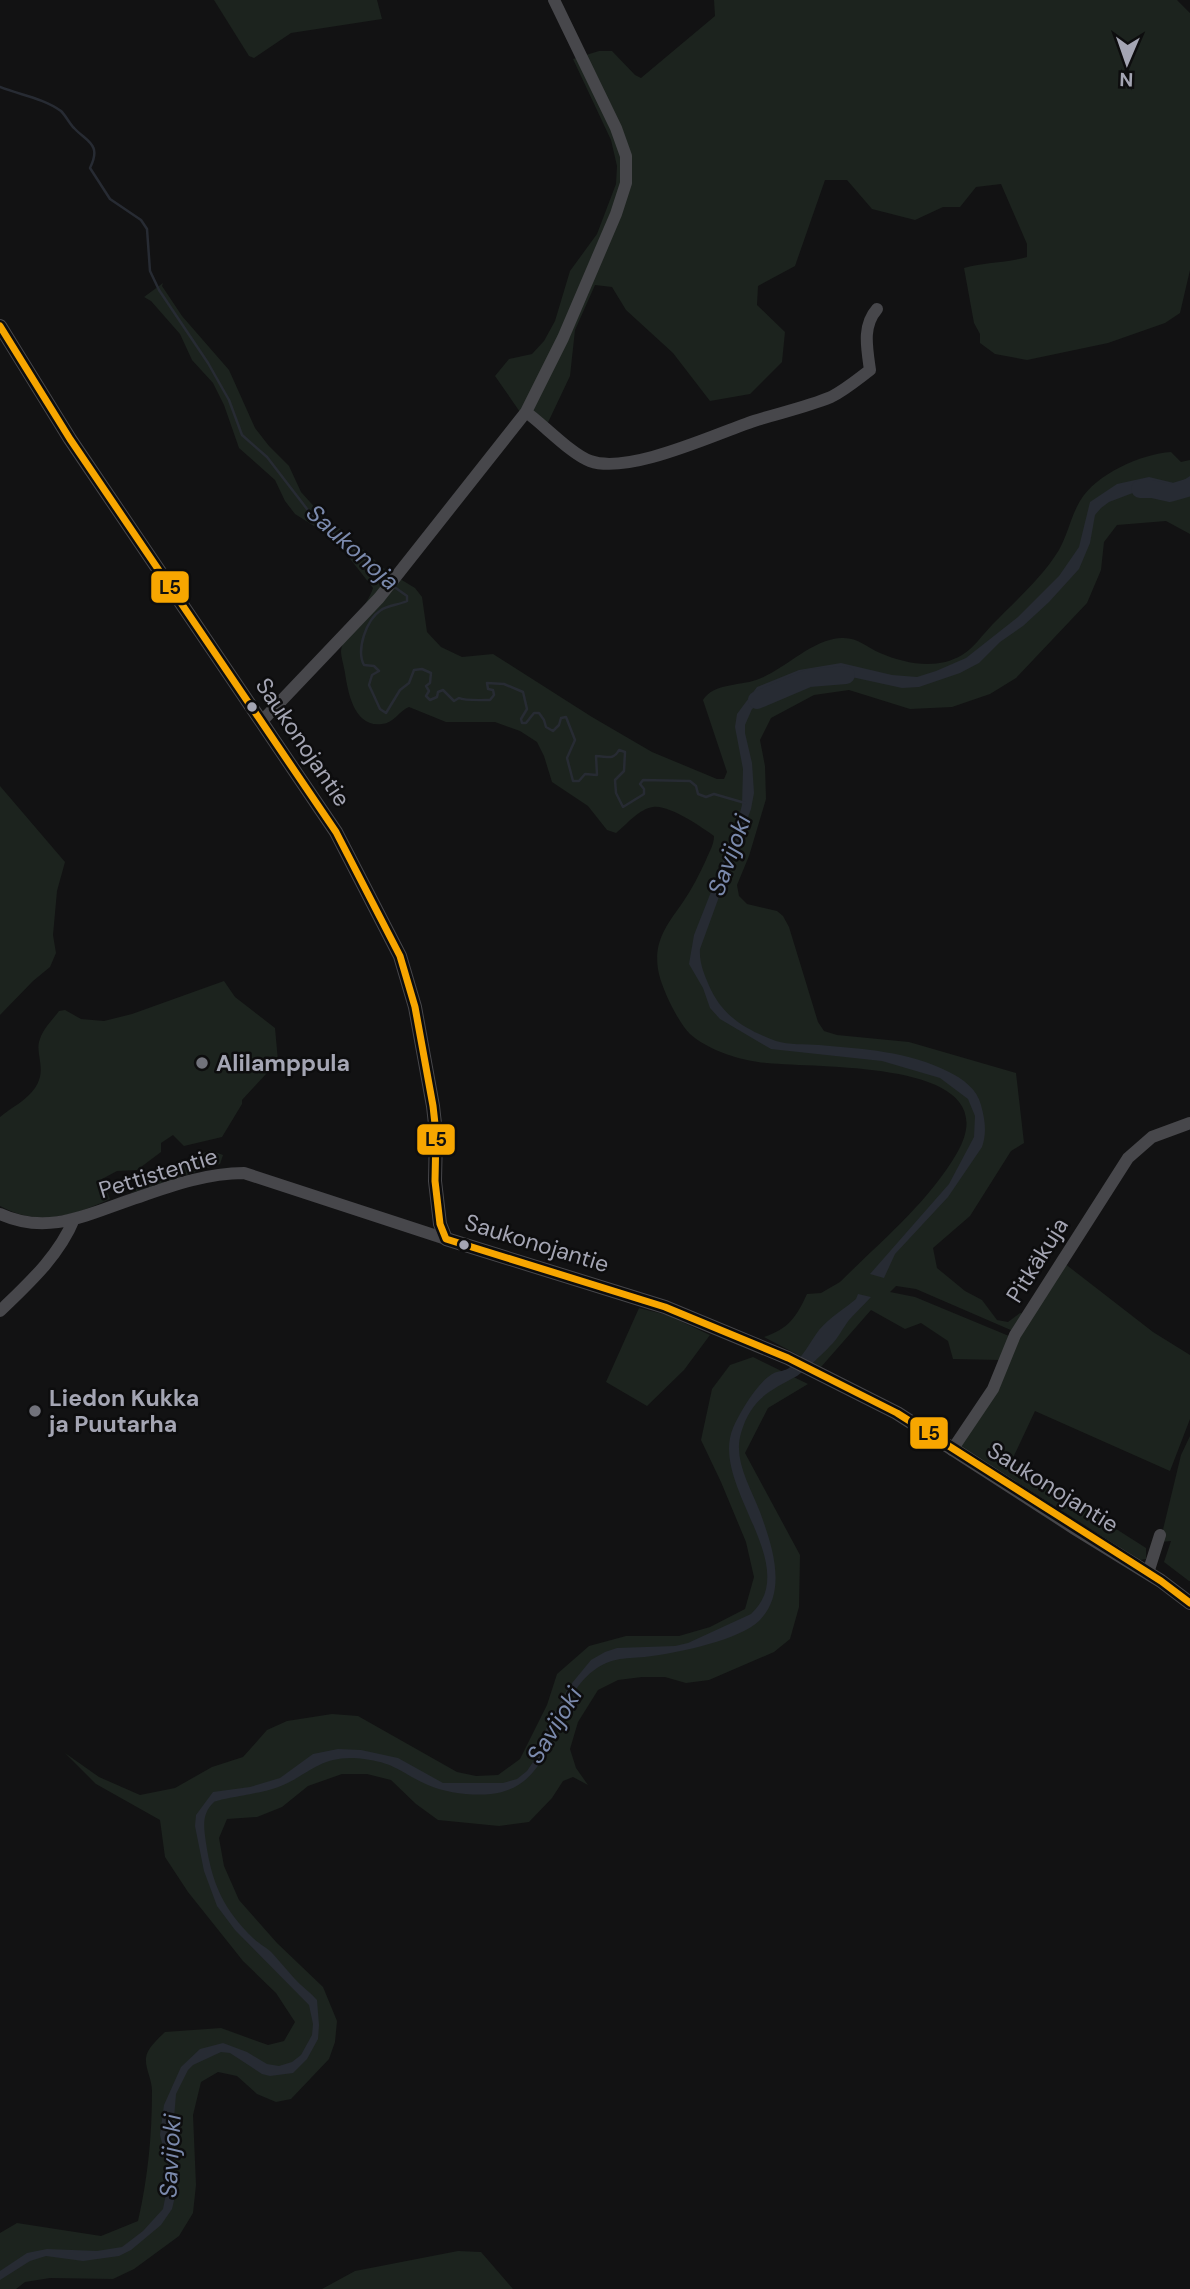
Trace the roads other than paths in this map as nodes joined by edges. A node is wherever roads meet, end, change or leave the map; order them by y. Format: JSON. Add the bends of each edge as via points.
{"nodes":[{"id":1,"x":554,"y":0,"type":"edge"},
{"id":2,"x":877,"y":309,"type":"dead end"},
{"id":3,"x":0,"y":326,"type":"edge"},
{"id":4,"x":526,"y":412,"type":"junction"},
{"id":5,"x":262,"y":721,"type":"junction"},
{"id":6,"x":1190,"y":1123,"type":"edge"},
{"id":7,"x":0,"y":1214,"type":"edge"},
{"id":8,"x":74,"y":1219,"type":"junction"},
{"id":9,"x":446,"y":1239,"type":"junction"},
{"id":10,"x":0,"y":1311,"type":"edge"},
{"id":11,"x":952,"y":1450,"type":"junction"},
{"id":12,"x":1160,"y":1535,"type":"dead end"},
{"id":13,"x":1148,"y":1573,"type":"junction"},
{"id":14,"x":1190,"y":1603,"type":"edge"}],
"edges":[{"from":1,"to":4,"type":"street","via":[[616,128],[626,156],[626,183],[582,296]]},
{"from":2,"to":4,"type":"street","via":[[869,318],[866,335],[870,370],[849,386],[817,402],[656,456],[591,461]]},
{"from":3,"to":5,"type":"street","name":"Saukonojantie","via":[[70,439]]},
{"from":4,"to":5,"type":"street","via":[[391,584]]},
{"from":5,"to":9,"type":"street","name":"Saukonojantie","via":[[335,832],[400,956],[415,1007],[433,1105],[435,1181]]},
{"from":6,"to":11,"type":"street","name":"Pitkäkuja","via":[[1152,1137],[1128,1158],[1015,1335],[993,1389]]},
{"from":7,"to":8,"type":"street","name":"Pettistentie","via":[[34,1224]]},
{"from":8,"to":9,"type":"street","name":"Pettistentie","via":[[193,1180],[244,1173]]},
{"from":8,"to":10,"type":"street","via":[[55,1254]]},
{"from":9,"to":11,"type":"street","name":"Saukonojantie","via":[[665,1307],[788,1358],[897,1413]]},
{"from":11,"to":13,"type":"street","name":"Saukonojantie"},
{"from":12,"to":13,"type":"street"},
{"from":13,"to":14,"type":"street","name":"Saukonojantie"}]}
